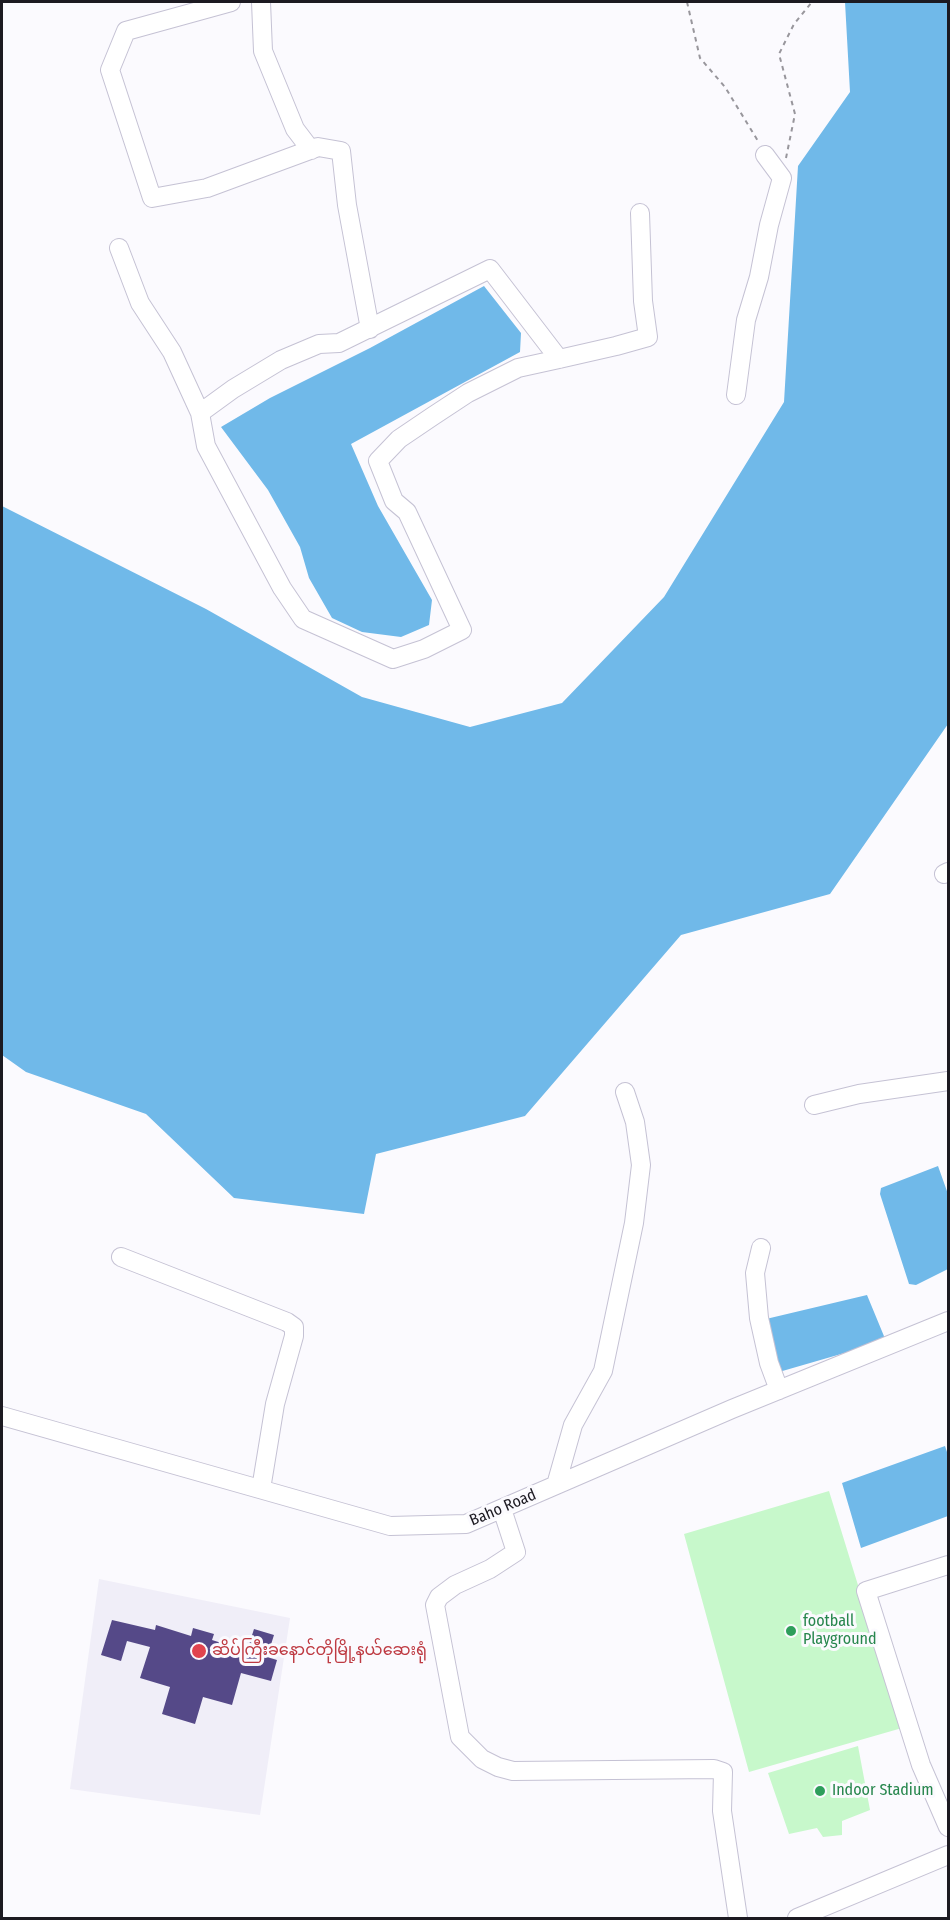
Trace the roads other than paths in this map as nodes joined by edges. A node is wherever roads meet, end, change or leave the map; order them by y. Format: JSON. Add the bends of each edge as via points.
{"nodes":[{"id":1,"x":231,"y":2,"type":"edge"},
{"id":2,"x":261,"y":2,"type":"edge"},
{"id":3,"x":310,"y":150,"type":"junction"},
{"id":4,"x":765,"y":155,"type":"road end"},
{"id":5,"x":640,"y":213,"type":"dead end"},
{"id":6,"x":119,"y":248,"type":"dead end"},
{"id":7,"x":370,"y":329,"type":"junction"},
{"id":8,"x":560,"y":359,"type":"junction"},
{"id":9,"x":736,"y":395,"type":"dead end"},
{"id":10,"x":200,"y":413,"type":"junction"},
{"id":11,"x":948,"y":1081,"type":"edge"},
{"id":12,"x":625,"y":1092,"type":"dead end"},
{"id":13,"x":813,"y":1105,"type":"dead end"},
{"id":14,"x":761,"y":1248,"type":"dead end"},
{"id":15,"x":121,"y":1257,"type":"dead end"},
{"id":16,"x":948,"y":1321,"type":"edge"},
{"id":17,"x":779,"y":1390,"type":"junction"},
{"id":18,"x":2,"y":1416,"type":"edge"},
{"id":19,"x":556,"y":1485,"type":"junction"},
{"id":20,"x":261,"y":1489,"type":"junction"},
{"id":21,"x":502,"y":1509,"type":"junction"},
{"id":22,"x":948,"y":1565,"type":"edge"},
{"id":23,"x":948,"y":1827,"type":"edge"},
{"id":24,"x":948,"y":1855,"type":"edge"},
{"id":25,"x":738,"y":1918,"type":"edge"},
{"id":26,"x":797,"y":1918,"type":"edge"}],
"edges":[{"from":1,"to":3,"type":"street","via":[[126,31],[110,70],[152,198],[207,188]]},
{"from":2,"to":3,"type":"street","via":[[263,51],[295,129]]},
{"from":3,"to":7,"type":"street","via":[[318,147],[341,151]]},
{"from":4,"to":9,"type":"street","via":[[782,178],[746,320]]},
{"from":5,"to":8,"type":"street","via":[[648,337]]},
{"from":6,"to":10,"type":"street","via":[[140,303],[172,352]]},
{"from":7,"to":8,"type":"street","via":[[449,286],[490,269]]},
{"from":7,"to":10,"type":"street","via":[[339,343],[319,344],[281,360]]},
{"from":8,"to":10,"type":"street","via":[[518,368],[468,393],[399,439],[378,461],[394,501],[407,512],[462,630],[393,659],[303,619],[282,588],[206,446]]},
{"from":11,"to":13,"type":"street"},
{"from":12,"to":19,"type":"street","via":[[635,1122],[641,1165],[634,1223],[603,1371],[573,1425]]},
{"from":14,"to":17,"type":"street","via":[[755,1273],[759,1318]]},
{"from":15,"to":20,"type":"street","via":[[294,1327],[275,1404]]},
{"from":16,"to":17,"type":"street","name":"Baho Road"},
{"from":17,"to":19,"type":"street","name":"Baho Road"},
{"from":18,"to":20,"type":"street","name":"Baho Road"},
{"from":19,"to":21,"type":"street","name":"Baho Road"},
{"from":20,"to":21,"type":"street","name":"Baho Road","via":[[390,1526],[466,1524]]},
{"from":21,"to":25,"type":"street","via":[[516,1552],[455,1585],[435,1605],[460,1737],[482,1759],[513,1771],[723,1772],[722,1810]]},
{"from":22,"to":23,"type":"street","via":[[866,1591],[921,1765]]},
{"from":24,"to":26,"type":"street"}]}
